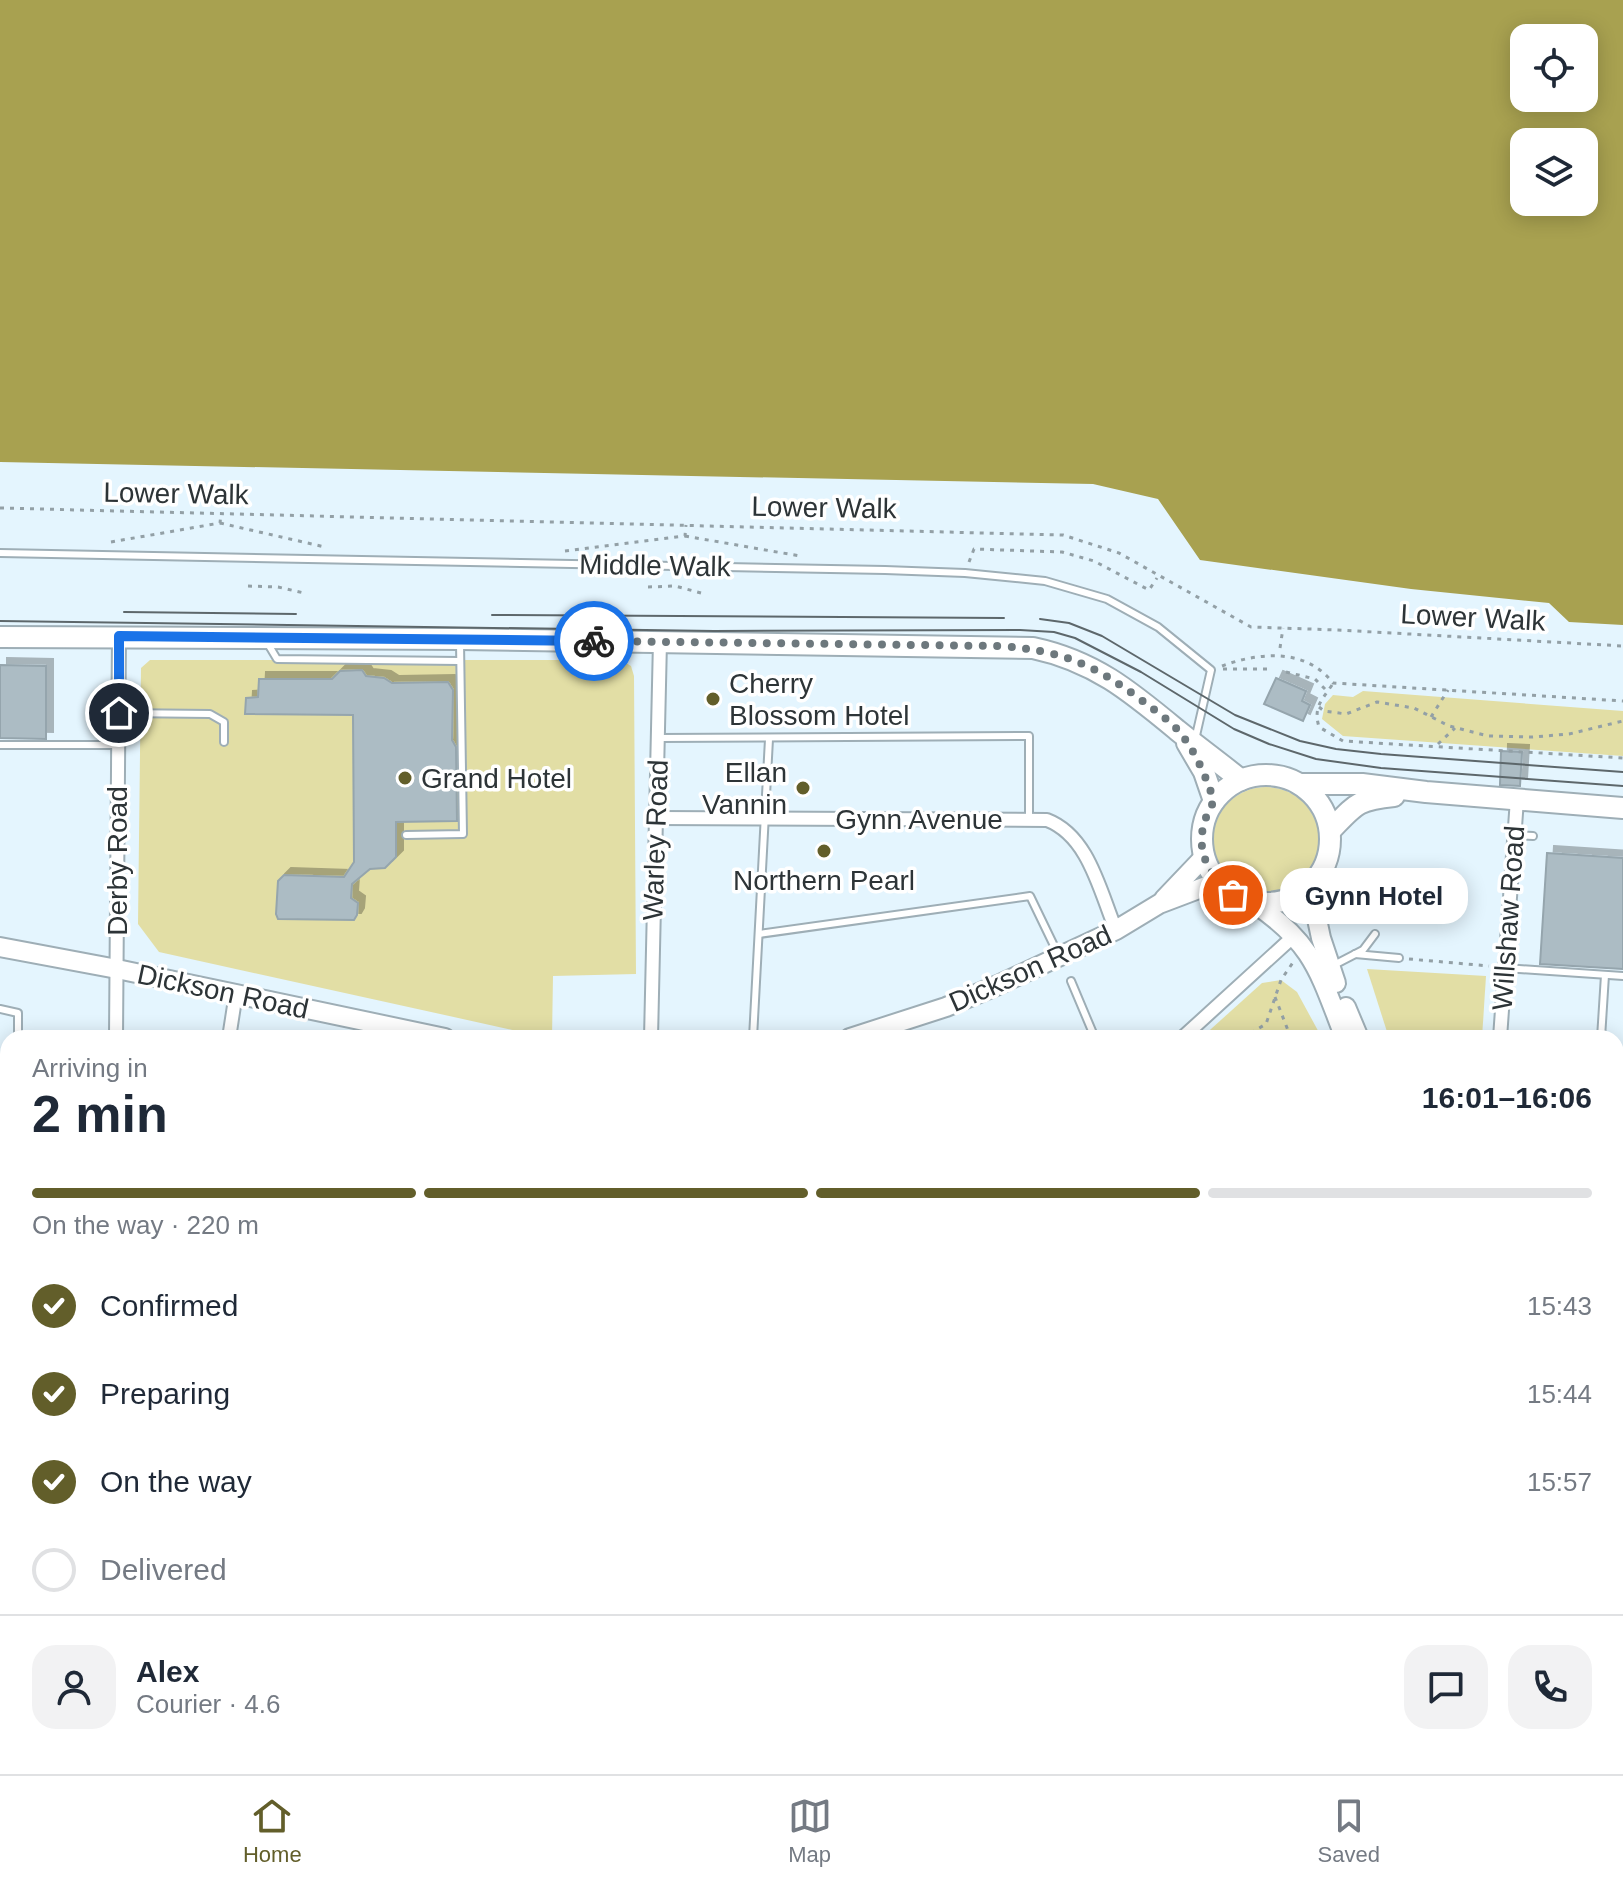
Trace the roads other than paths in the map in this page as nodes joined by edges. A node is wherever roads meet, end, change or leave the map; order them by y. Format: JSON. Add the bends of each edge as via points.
{"nodes":[{"id":1,"x":0,"y":553,"type":"edge"},
{"id":2,"x":119,"y":636,"type":"junction"},
{"id":3,"x":0,"y":637,"type":"edge"},
{"id":4,"x":264,"y":638,"type":"junction"},
{"id":5,"x":460,"y":639,"type":"junction"},
{"id":6,"x":660,"y":641,"type":"junction"},
{"id":7,"x":459,"y":661,"type":"junction"},
{"id":8,"x":119,"y":713,"type":"junction"},
{"id":9,"x":1187,"y":737,"type":"junction"},
{"id":10,"x":658,"y":738,"type":"junction"},
{"id":11,"x":769,"y":739,"type":"junction"},
{"id":12,"x":224,"y":742,"type":"dead end"},
{"id":13,"x":0,"y":745,"type":"edge"},
{"id":14,"x":118,"y":745,"type":"junction"},
{"id":15,"x":1241,"y":780,"type":"junction"},
{"id":16,"x":1299,"y":784,"type":"junction"},
{"id":17,"x":1426,"y":792,"type":"junction"},
{"id":18,"x":1517,"y":799,"type":"junction"},
{"id":19,"x":1214,"y":801,"type":"junction"},
{"id":20,"x":1623,"y":808,"type":"edge"},
{"id":21,"x":657,"y":818,"type":"junction"},
{"id":22,"x":1029,"y":818,"type":"junction"},
{"id":23,"x":765,"y":819,"type":"junction"},
{"id":24,"x":1330,"y":831,"type":"junction"},
{"id":25,"x":406,"y":835,"type":"dead end"},
{"id":26,"x":1515,"y":835,"type":"junction"},
{"id":27,"x":1533,"y":836,"type":"dead end"},
{"id":28,"x":1204,"y":857,"type":"junction"},
{"id":29,"x":1217,"y":882,"type":"junction"},
{"id":30,"x":1310,"y":886,"type":"junction"},
{"id":31,"x":1252,"y":902,"type":"junction"},
{"id":32,"x":1159,"y":904,"type":"junction"},
{"id":33,"x":1116,"y":930,"type":"junction"},
{"id":34,"x":759,"y":934,"type":"junction"},
{"id":35,"x":1375,"y":934,"type":"dead end"},
{"id":36,"x":1295,"y":935,"type":"junction"},
{"id":37,"x":0,"y":947,"type":"edge"},
{"id":38,"x":1355,"y":954,"type":"junction"},
{"id":39,"x":1060,"y":957,"type":"junction"},
{"id":40,"x":1399,"y":958,"type":"road end"},
{"id":41,"x":1330,"y":967,"type":"junction"},
{"id":42,"x":1505,"y":968,"type":"junction"},
{"id":43,"x":117,"y":969,"type":"junction"},
{"id":44,"x":1605,"y":975,"type":"junction"},
{"id":45,"x":1623,"y":976,"type":"edge"},
{"id":46,"x":1071,"y":981,"type":"dead end"},
{"id":47,"x":236,"y":993,"type":"junction"},
{"id":48,"x":0,"y":1009,"type":"edge"},
{"id":49,"x":18,"y":1030,"type":"edge"},
{"id":50,"x":116,"y":1030,"type":"edge"},
{"id":51,"x":230,"y":1030,"type":"edge"},
{"id":52,"x":408,"y":1030,"type":"edge"},
{"id":53,"x":651,"y":1030,"type":"edge"},
{"id":54,"x":753,"y":1030,"type":"edge"},
{"id":55,"x":875,"y":1030,"type":"edge"},
{"id":56,"x":1092,"y":1030,"type":"edge"},
{"id":57,"x":1191,"y":1030,"type":"edge"},
{"id":58,"x":1342,"y":1030,"type":"edge"},
{"id":59,"x":1356,"y":1030,"type":"edge"},
{"id":60,"x":1501,"y":1030,"type":"edge"},
{"id":61,"x":1602,"y":1030,"type":"edge"}],
"edges":[{"from":1,"to":9,"type":"lane","name":"Middle Walk","via":[[965,573],[1045,581],[1107,599],[1158,627],[1211,670]]},
{"from":2,"to":3,"type":"main road"},
{"from":2,"to":4,"type":"main road"},
{"from":2,"to":8,"type":"street","name":"Derby Road"},
{"from":4,"to":5,"type":"main road"},
{"from":4,"to":7,"type":"lane","via":[[277,659]]},
{"from":5,"to":6,"type":"main road"},
{"from":5,"to":7,"type":"lane"},
{"from":6,"to":9,"type":"main road","via":[[1033,648],[1062,654],[1120,683]]},
{"from":6,"to":10,"type":"street","name":"Warley Road"},
{"from":7,"to":25,"type":"lane","via":[[463,834]]},
{"from":8,"to":12,"type":"lane","via":[[210,714],[224,722]]},
{"from":8,"to":14,"type":"street","name":"Derby Road"},
{"from":9,"to":15,"type":"main road"},
{"from":9,"to":19,"type":"main road"},
{"from":10,"to":11,"type":"lane"},
{"from":10,"to":21,"type":"street","name":"Warley Road"},
{"from":11,"to":22,"type":"lane","via":[[1029,736]]},
{"from":11,"to":23,"type":"lane"},
{"from":13,"to":14,"type":"lane"},
{"from":14,"to":43,"type":"street","name":"Derby Road"},
{"from":15,"to":16,"type":"main road","via":[[1280,776]]},
{"from":15,"to":19,"type":"main road"},
{"from":16,"to":17,"type":"main road"},
{"from":16,"to":24,"type":"main road","via":[[1314,796]]},
{"from":17,"to":18,"type":"main road"},
{"from":17,"to":24,"type":"main road","via":[[1366,799]]},
{"from":18,"to":20,"type":"main road"},
{"from":18,"to":26,"type":"street","name":"Willshaw Road"},
{"from":19,"to":28,"type":"main road","via":[[1202,828]]},
{"from":21,"to":23,"type":"street","name":"Gynn Avenue"},
{"from":21,"to":53,"type":"street","name":"Warley Road"},
{"from":22,"to":23,"type":"street","name":"Gynn Avenue"},
{"from":22,"to":33,"type":"street","name":"Gynn Avenue","via":[[1047,820],[1073,835]]},
{"from":23,"to":34,"type":"lane"},
{"from":24,"to":30,"type":"main road","via":[[1327,861]]},
{"from":26,"to":27,"type":"lane"},
{"from":26,"to":42,"type":"street","name":"Willshaw Road"},
{"from":28,"to":29,"type":"main road"},
{"from":28,"to":32,"type":"street","name":"Dickson Road"},
{"from":29,"to":31,"type":"main road"},
{"from":29,"to":32,"type":"street","name":"Dickson Road"},
{"from":30,"to":31,"type":"main road","via":[[1280,902]]},
{"from":30,"to":41,"type":"street"},
{"from":31,"to":36,"type":"street"},
{"from":32,"to":33,"type":"street","name":"Dickson Road"},
{"from":33,"to":39,"type":"street","name":"Dickson Road"},
{"from":34,"to":39,"type":"lane","via":[[1030,896]]},
{"from":34,"to":54,"type":"lane"},
{"from":35,"to":38,"type":"lane"},
{"from":36,"to":57,"type":"street"},
{"from":36,"to":58,"type":"street","via":[[1317,968]]},
{"from":37,"to":43,"type":"street","name":"Dickson Road"},
{"from":38,"to":40,"type":"lane"},
{"from":38,"to":41,"type":"lane"},
{"from":39,"to":55,"type":"street","name":"Dickson Road","via":[[946,1007]]},
{"from":41,"to":59,"type":"street"},
{"from":42,"to":44,"type":"lane"},
{"from":42,"to":60,"type":"street","name":"Willshaw Road"},
{"from":43,"to":47,"type":"street","name":"Dickson Road"},
{"from":43,"to":50,"type":"street","name":"Derby Road"},
{"from":44,"to":45,"type":"lane"},
{"from":44,"to":61,"type":"lane"},
{"from":46,"to":56,"type":"lane"},
{"from":47,"to":51,"type":"street"},
{"from":47,"to":52,"type":"street","name":"Dickson Road"},
{"from":48,"to":49,"type":"lane","via":[[18,1013]]}]}
